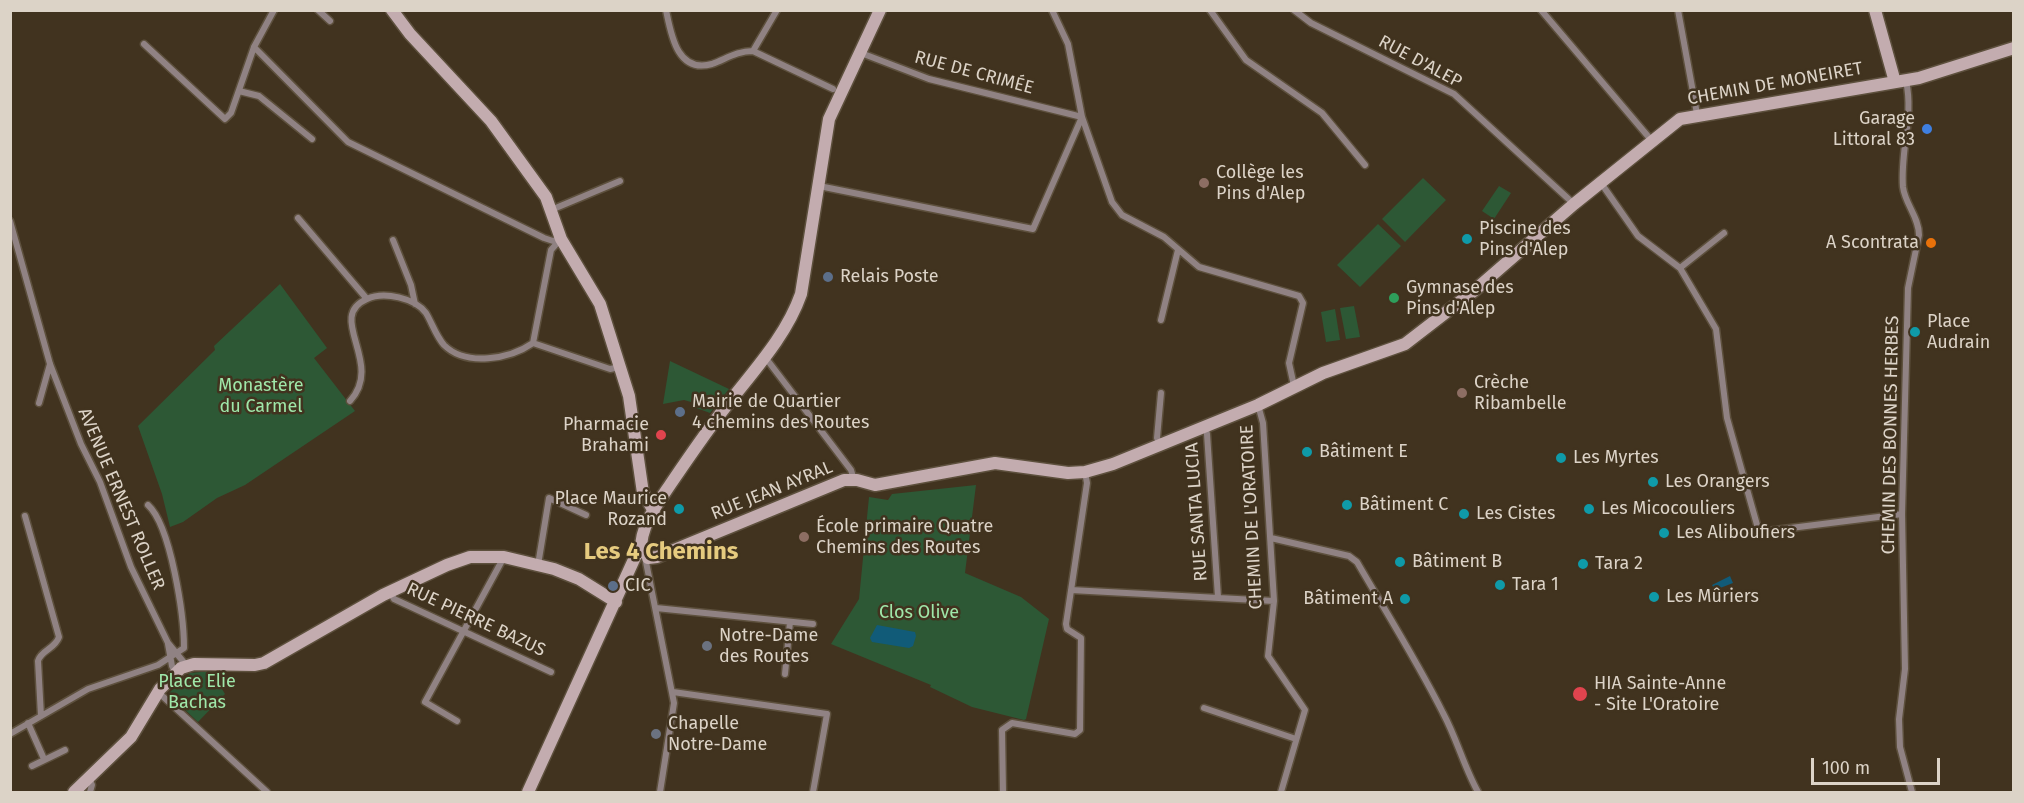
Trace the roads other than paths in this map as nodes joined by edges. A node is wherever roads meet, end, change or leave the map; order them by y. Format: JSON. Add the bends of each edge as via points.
{"nodes":[{"id":1,"x":273,"y":10,"type":"edge"},
{"id":2,"x":318,"y":10,"type":"edge"},
{"id":3,"x":392,"y":10,"type":"edge"},
{"id":4,"x":666,"y":10,"type":"edge"},
{"id":5,"x":777,"y":10,"type":"edge"},
{"id":6,"x":880,"y":10,"type":"edge"},
{"id":7,"x":1052,"y":10,"type":"edge"},
{"id":8,"x":1210,"y":10,"type":"edge"},
{"id":9,"x":1294,"y":10,"type":"edge"},
{"id":10,"x":1541,"y":10,"type":"edge"},
{"id":11,"x":1678,"y":10,"type":"edge"},
{"id":12,"x":1875,"y":10,"type":"edge"},
{"id":13,"x":330,"y":21,"type":"dead end"},
{"id":14,"x":144,"y":44,"type":"dead end"},
{"id":15,"x":254,"y":47,"type":"junction"},
{"id":16,"x":2013,"y":48,"type":"edge"},
{"id":17,"x":753,"y":51,"type":"junction"},
{"id":18,"x":861,"y":53,"type":"junction"},
{"id":19,"x":1900,"y":81,"type":"junction"},
{"id":20,"x":834,"y":89,"type":"dead end"},
{"id":21,"x":239,"y":91,"type":"junction"},
{"id":22,"x":1697,"y":114,"type":"junction"},
{"id":23,"x":1082,"y":117,"type":"junction"},
{"id":24,"x":312,"y":139,"type":"dead end"},
{"id":25,"x":1652,"y":141,"type":"junction"},
{"id":26,"x":1365,"y":165,"type":"dead end"},
{"id":27,"x":620,"y":181,"type":"dead end"},
{"id":28,"x":1600,"y":183,"type":"junction"},
{"id":29,"x":818,"y":186,"type":"junction"},
{"id":30,"x":1574,"y":204,"type":"junction"},
{"id":31,"x":551,"y":210,"type":"junction"},
{"id":32,"x":298,"y":218,"type":"dead end"},
{"id":33,"x":10,"y":221,"type":"edge"},
{"id":34,"x":1724,"y":233,"type":"dead end"},
{"id":35,"x":561,"y":239,"type":"junction"},
{"id":36,"x":393,"y":240,"type":"dead end"},
{"id":37,"x":1178,"y":250,"type":"junction"},
{"id":38,"x":1680,"y":268,"type":"junction"},
{"id":39,"x":367,"y":299,"type":"junction"},
{"id":40,"x":415,"y":304,"type":"junction"},
{"id":41,"x":1161,"y":320,"type":"dead end"},
{"id":42,"x":533,"y":343,"type":"junction"},
{"id":43,"x":765,"y":357,"type":"junction"},
{"id":44,"x":50,"y":364,"type":"junction"},
{"id":45,"x":620,"y":367,"type":"junction"},
{"id":46,"x":1294,"y":386,"type":"junction"},
{"id":47,"x":1161,"y":393,"type":"dead end"},
{"id":48,"x":350,"y":401,"type":"dead end"},
{"id":49,"x":39,"y":403,"type":"dead end"},
{"id":50,"x":1258,"y":405,"type":"junction"},
{"id":51,"x":1204,"y":426,"type":"junction"},
{"id":52,"x":1160,"y":444,"type":"junction"},
{"id":53,"x":1085,"y":472,"type":"junction"},
{"id":54,"x":854,"y":480,"type":"junction"},
{"id":55,"x":148,"y":505,"type":"dead end"},
{"id":56,"x":654,"y":511,"type":"junction"},
{"id":57,"x":1902,"y":514,"type":"junction"},
{"id":58,"x":586,"y":515,"type":"dead end"},
{"id":59,"x":25,"y":516,"type":"dead end"},
{"id":60,"x":1271,"y":538,"type":"junction"},
{"id":61,"x":504,"y":557,"type":"junction"},
{"id":62,"x":643,"y":558,"type":"junction"},
{"id":63,"x":538,"y":565,"type":"junction"},
{"id":64,"x":1071,"y":590,"type":"junction"},
{"id":65,"x":390,"y":592,"type":"junction"},
{"id":66,"x":1218,"y":597,"type":"junction"},
{"id":67,"x":1274,"y":601,"type":"junction"},
{"id":68,"x":616,"y":602,"type":"junction"},
{"id":69,"x":656,"y":608,"type":"junction"},
{"id":70,"x":790,"y":622,"type":"junction"},
{"id":71,"x":813,"y":624,"type":"dead end"},
{"id":72,"x":465,"y":630,"type":"junction"},
{"id":73,"x":168,"y":643,"type":"junction"},
{"id":74,"x":178,"y":654,"type":"junction"},
{"id":75,"x":170,"y":659,"type":"junction"},
{"id":76,"x":181,"y":669,"type":"junction"},
{"id":77,"x":551,"y":672,"type":"dead end"},
{"id":78,"x":785,"y":674,"type":"dead end"},
{"id":79,"x":158,"y":692,"type":"junction"},
{"id":80,"x":673,"y":692,"type":"junction"},
{"id":81,"x":1204,"y":708,"type":"dead end"},
{"id":82,"x":41,"y":716,"type":"junction"},
{"id":83,"x":457,"y":721,"type":"dead end"},
{"id":84,"x":28,"y":723,"type":"junction"},
{"id":85,"x":10,"y":734,"type":"edge"},
{"id":86,"x":1296,"y":739,"type":"junction"},
{"id":87,"x":65,"y":750,"type":"dead end"},
{"id":88,"x":44,"y":759,"type":"junction"},
{"id":89,"x":32,"y":766,"type":"dead end"},
{"id":90,"x":89,"y":778,"type":"junction"},
{"id":91,"x":74,"y":792,"type":"edge"},
{"id":92,"x":90,"y":792,"type":"edge"},
{"id":93,"x":267,"y":792,"type":"edge"},
{"id":94,"x":528,"y":792,"type":"edge"},
{"id":95,"x":660,"y":792,"type":"edge"},
{"id":96,"x":813,"y":792,"type":"edge"},
{"id":97,"x":1003,"y":792,"type":"edge"},
{"id":98,"x":1281,"y":792,"type":"edge"},
{"id":99,"x":1478,"y":792,"type":"edge"},
{"id":100,"x":1912,"y":792,"type":"edge"}],
"edges":[{"from":1,"to":15,"type":"street"},
{"from":2,"to":13,"type":"street"},
{"from":3,"to":31,"type":"main road","via":[[491,121],[539,185]]},
{"from":4,"to":17,"type":"street","via":[[673,44],[695,65],[709,65],[741,51]]},
{"from":5,"to":17,"type":"street"},
{"from":6,"to":18,"type":"main road"},
{"from":7,"to":23,"type":"street","via":[[1068,44]]},
{"from":8,"to":26,"type":"street","via":[[1246,60],[1322,113]]},
{"from":9,"to":30,"type":"street","name":"RUE D'ALEP","via":[[1311,23],[1454,94]]},
{"from":10,"to":25,"type":"street"},
{"from":11,"to":22,"type":"street"},
{"from":12,"to":19,"type":"main road"},
{"from":14,"to":21,"type":"street","via":[[225,119]]},
{"from":15,"to":21,"type":"street"},
{"from":15,"to":35,"type":"street","via":[[348,142],[544,238]]},
{"from":16,"to":19,"type":"main road","name":"CHEMIN DE MONEIRET"},
{"from":17,"to":20,"type":"street"},
{"from":18,"to":23,"type":"street","name":"RUE DE CRIMÉE","via":[[929,79]]},
{"from":18,"to":29,"type":"main road","via":[[829,119]]},
{"from":19,"to":22,"type":"main road","name":"CHEMIN DE MONEIRET"},
{"from":19,"to":57,"type":"street","name":"CHEMIN DES BONNES HERBES","via":[[1909,116],[1903,186],[1919,227],[1908,288]]},
{"from":21,"to":24,"type":"street","via":[[259,96]]},
{"from":22,"to":25,"type":"main road","name":"CHEMIN DE MONEIRET","via":[[1672,123]]},
{"from":23,"to":29,"type":"street","via":[[1033,229]]},
{"from":23,"to":37,"type":"street","via":[[1112,202],[1122,215],[1164,237]]},
{"from":25,"to":28,"type":"main road","name":"CHEMIN DE MONEIRET"},
{"from":27,"to":31,"type":"street"},
{"from":28,"to":30,"type":"main road","name":"CHEMIN DE MONEIRET"},
{"from":28,"to":38,"type":"street","via":[[1638,236]]},
{"from":29,"to":43,"type":"main road","via":[[801,294]]},
{"from":30,"to":46,"type":"main road","name":"CHEMIN DE MONEIRET","via":[[1405,344]]},
{"from":31,"to":35,"type":"main road"},
{"from":32,"to":39,"type":"street"},
{"from":33,"to":44,"type":"street","name":"AVENUE ERNEST ROLLER"},
{"from":34,"to":38,"type":"street"},
{"from":35,"to":42,"type":"street","via":[[551,250]]},
{"from":35,"to":45,"type":"main road","via":[[600,304]]},
{"from":36,"to":40,"type":"street"},
{"from":37,"to":41,"type":"street"},
{"from":37,"to":46,"type":"street","via":[[1199,267],[1299,296],[1303,303],[1289,363]]},
{"from":38,"to":57,"type":"street","via":[[1716,329],[1727,418],[1759,532]]},
{"from":39,"to":40,"type":"street","via":[[386,296]]},
{"from":39,"to":48,"type":"street","via":[[353,311],[350,320],[363,376]]},
{"from":40,"to":42,"type":"street","via":[[424,311],[443,344],[455,353],[483,359],[518,354]]},
{"from":42,"to":45,"type":"street","via":[[610,369]]},
{"from":43,"to":54,"type":"street","via":[[851,470]]},
{"from":43,"to":56,"type":"main road","via":[[697,445]]},
{"from":44,"to":49,"type":"street"},
{"from":44,"to":73,"type":"street","name":"AVENUE ERNEST ROLLER","via":[[131,567]]},
{"from":45,"to":56,"type":"main road","via":[[629,396],[641,484],[645,500]]},
{"from":46,"to":50,"type":"main road","name":"CHEMIN DE MONEIRET"},
{"from":47,"to":52,"type":"street","via":[[1157,438]]},
{"from":50,"to":51,"type":"main road","name":"RUE JEAN AYRAL"},
{"from":50,"to":60,"type":"street","name":"CHEMIN DE L'ORATOIRE","via":[[1263,423]]},
{"from":51,"to":52,"type":"main road","name":"RUE JEAN AYRAL"},
{"from":51,"to":66,"type":"street","name":"RUE SANTA LUCIA"},
{"from":52,"to":53,"type":"main road","name":"RUE JEAN AYRAL"},
{"from":53,"to":54,"type":"main road","name":"RUE JEAN AYRAL","via":[[995,463],[875,485]]},
{"from":53,"to":64,"type":"street","via":[[1087,483]]},
{"from":54,"to":62,"type":"main road","name":"RUE JEAN AYRAL","via":[[844,480],[753,516],[662,556]]},
{"from":55,"to":74,"type":"street","via":[[159,517],[171,560],[184,628],[184,648]]},
{"from":56,"to":62,"type":"main road","via":[[642,534]]},
{"from":57,"to":100,"type":"street","name":"CHEMIN DES BONNES HERBES","via":[[1905,658],[1900,747]]},
{"from":58,"to":63,"type":"street","via":[[549,498]]},
{"from":59,"to":82,"type":"street","via":[[59,637],[55,646],[39,656]]},
{"from":60,"to":67,"type":"street","name":"CHEMIN DE L'ORATOIRE"},
{"from":60,"to":99,"type":"street","via":[[1349,556],[1357,562],[1431,689]]},
{"from":61,"to":63,"type":"main road"},
{"from":61,"to":65,"type":"main road","via":[[461,560]]},
{"from":61,"to":72,"type":"street"},
{"from":62,"to":68,"type":"main road"},
{"from":62,"to":69,"type":"street"},
{"from":63,"to":68,"type":"main road","via":[[573,577]]},
{"from":64,"to":66,"type":"street"},
{"from":64,"to":97,"type":"street","via":[[1066,624],[1081,638],[1080,730],[1075,734],[1012,723],[1002,730]]},
{"from":65,"to":72,"type":"street","name":"RUE PIERRE BAZUS","via":[[394,599]]},
{"from":65,"to":76,"type":"main road","via":[[264,663]]},
{"from":66,"to":67,"type":"street"},
{"from":67,"to":86,"type":"street","name":"CHEMIN DE L'ORATOIRE","via":[[1268,656],[1305,710]]},
{"from":68,"to":94,"type":"main road"},
{"from":69,"to":70,"type":"street"},
{"from":69,"to":80,"type":"street"},
{"from":70,"to":71,"type":"street"},
{"from":70,"to":78,"type":"street"},
{"from":72,"to":77,"type":"street","name":"RUE PIERRE BAZUS"},
{"from":72,"to":83,"type":"street","via":[[425,702]]},
{"from":73,"to":74,"type":"street","name":"AVENUE ERNEST ROLLER"},
{"from":73,"to":75,"type":"street","name":"AVENUE ERNEST ROLLER"},
{"from":74,"to":75,"type":"street"},
{"from":74,"to":76,"type":"street","name":"AVENUE ERNEST ROLLER"},
{"from":75,"to":76,"type":"street","name":"AVENUE ERNEST ROLLER"},
{"from":75,"to":82,"type":"street","via":[[88,689]]},
{"from":76,"to":79,"type":"main road"},
{"from":79,"to":90,"type":"main road","via":[[131,737]]},
{"from":79,"to":93,"type":"street"},
{"from":80,"to":95,"type":"street"},
{"from":80,"to":96,"type":"street","via":[[827,714]]},
{"from":81,"to":86,"type":"street"},
{"from":82,"to":84,"type":"street"},
{"from":84,"to":85,"type":"street"},
{"from":84,"to":88,"type":"street"},
{"from":86,"to":98,"type":"street","name":"CHEMIN DE L'ORATOIRE"},
{"from":87,"to":88,"type":"street"},
{"from":88,"to":89,"type":"street"},
{"from":90,"to":91,"type":"main road"},
{"from":90,"to":92,"type":"street"}]}
